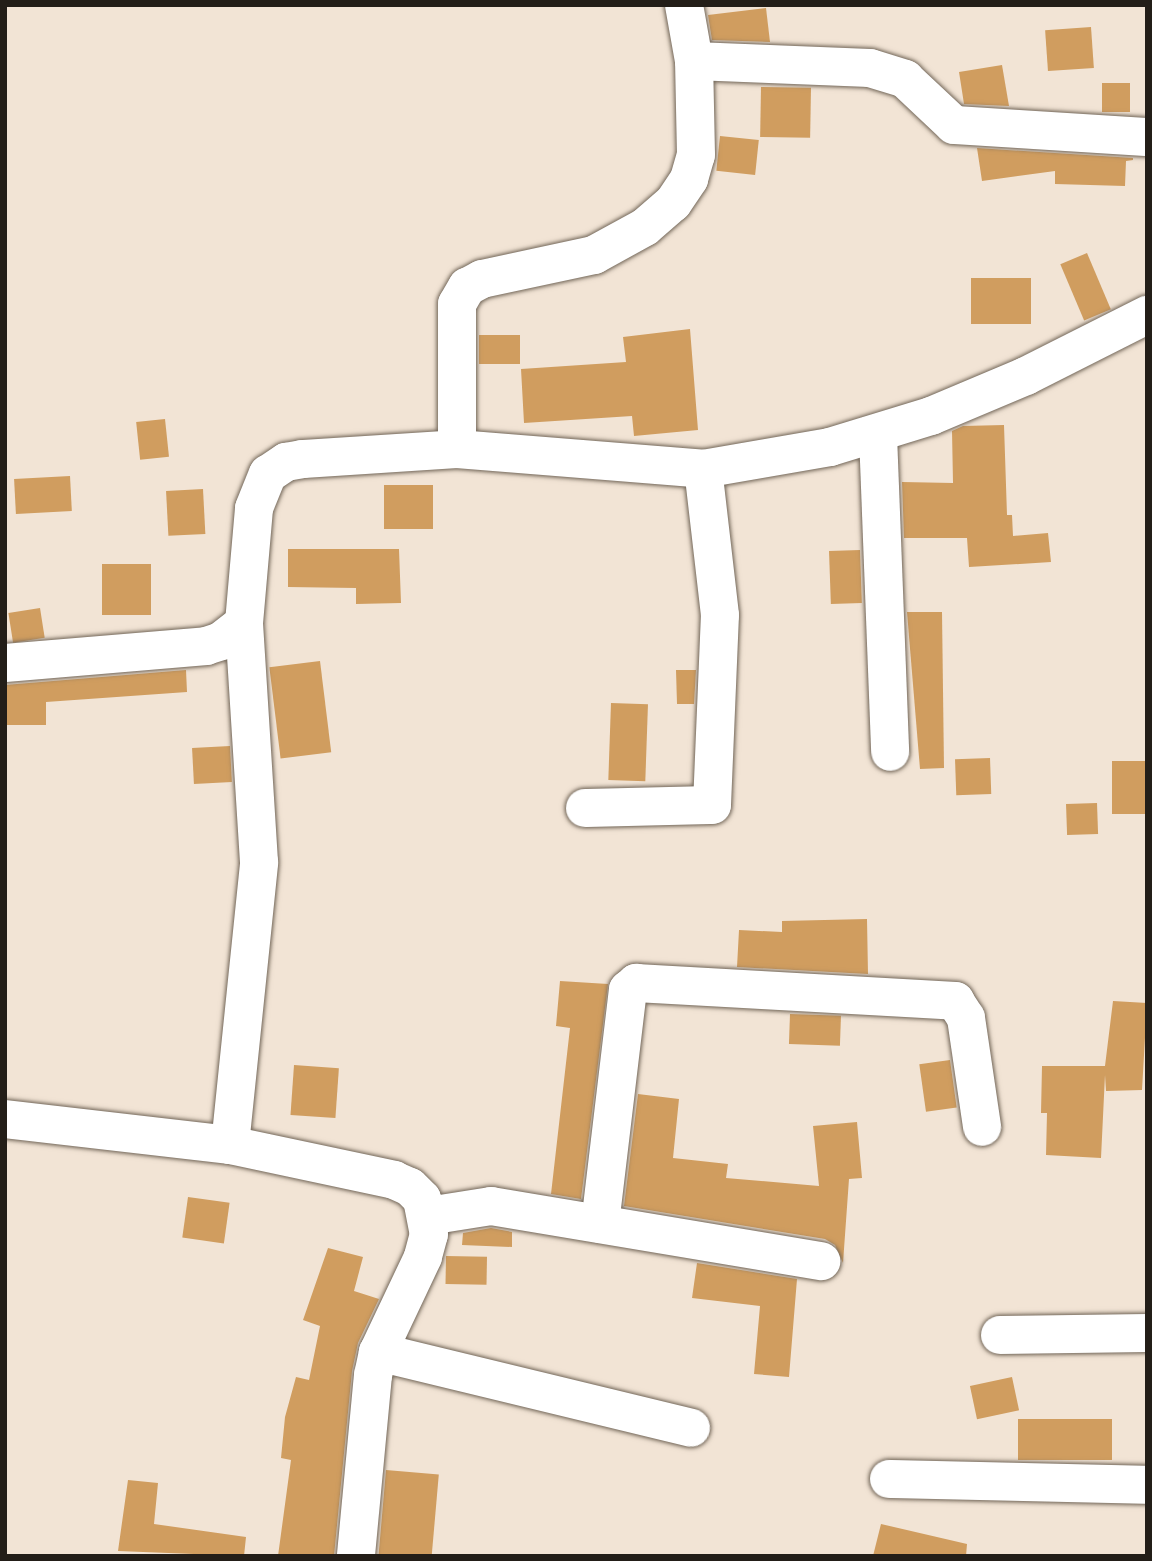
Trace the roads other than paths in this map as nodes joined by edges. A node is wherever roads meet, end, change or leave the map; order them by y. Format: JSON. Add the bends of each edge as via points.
{"nodes":[{"id":1,"x":684,"y":5,"type":"edge"},
{"id":2,"x":694,"y":61,"type":"junction"},
{"id":3,"x":1147,"y":137,"type":"edge"},
{"id":4,"x":1147,"y":315,"type":"edge"},
{"id":5,"x":878,"y":435,"type":"junction"},
{"id":6,"x":457,"y":449,"type":"junction"},
{"id":7,"x":703,"y":469,"type":"junction"},
{"id":8,"x":244,"y":623,"type":"junction"},
{"id":9,"x":5,"y":663,"type":"edge"},
{"id":10,"x":890,"y":752,"type":"dead end"},
{"id":11,"x":584,"y":808,"type":"dead end"},
{"id":12,"x":5,"y":1119,"type":"edge"},
{"id":13,"x":982,"y":1127,"type":"dead end"},
{"id":14,"x":230,"y":1145,"type":"junction"},
{"id":15,"x":428,"y":1216,"type":"junction"},
{"id":16,"x":600,"y":1224,"type":"junction"},
{"id":17,"x":821,"y":1261,"type":"dead end"},
{"id":18,"x":1147,"y":1333,"type":"edge"},
{"id":19,"x":1000,"y":1335,"type":"dead end"},
{"id":20,"x":378,"y":1352,"type":"junction"},
{"id":21,"x":691,"y":1428,"type":"dead end"},
{"id":22,"x":889,"y":1479,"type":"dead end"},
{"id":23,"x":1147,"y":1485,"type":"edge"},
{"id":24,"x":356,"y":1556,"type":"edge"}],
"edges":[{"from":1,"to":2,"type":"street"},
{"from":2,"to":3,"type":"street","via":[[870,68],[905,79],[954,125]]},
{"from":2,"to":6,"type":"street","via":[[696,155],[689,179],[673,203],[645,227],[594,255],[481,279],[467,287],[457,304]]},
{"from":4,"to":5,"type":"street","via":[[1026,376]]},
{"from":5,"to":7,"type":"street"},
{"from":5,"to":10,"type":"street"},
{"from":6,"to":7,"type":"street"},
{"from":6,"to":8,"type":"street","via":[[303,459],[286,462],[268,474],[254,508]]},
{"from":7,"to":11,"type":"street","via":[[720,615],[712,805]]},
{"from":8,"to":9,"type":"street","via":[[233,634],[206,646]]},
{"from":8,"to":14,"type":"street","via":[[259,862]]},
{"from":12,"to":14,"type":"street"},
{"from":13,"to":16,"type":"street","via":[[966,1018],[955,1001],[636,983],[628,990]]},
{"from":14,"to":15,"type":"street","via":[[394,1180],[410,1186],[422,1199]]},
{"from":15,"to":16,"type":"street","via":[[480,1205]]},
{"from":15,"to":20,"type":"street","via":[[423,1256]]},
{"from":16,"to":17,"type":"street"},
{"from":18,"to":19,"type":"street"},
{"from":20,"to":21,"type":"street"},
{"from":20,"to":24,"type":"street"},
{"from":22,"to":23,"type":"street"}]}
